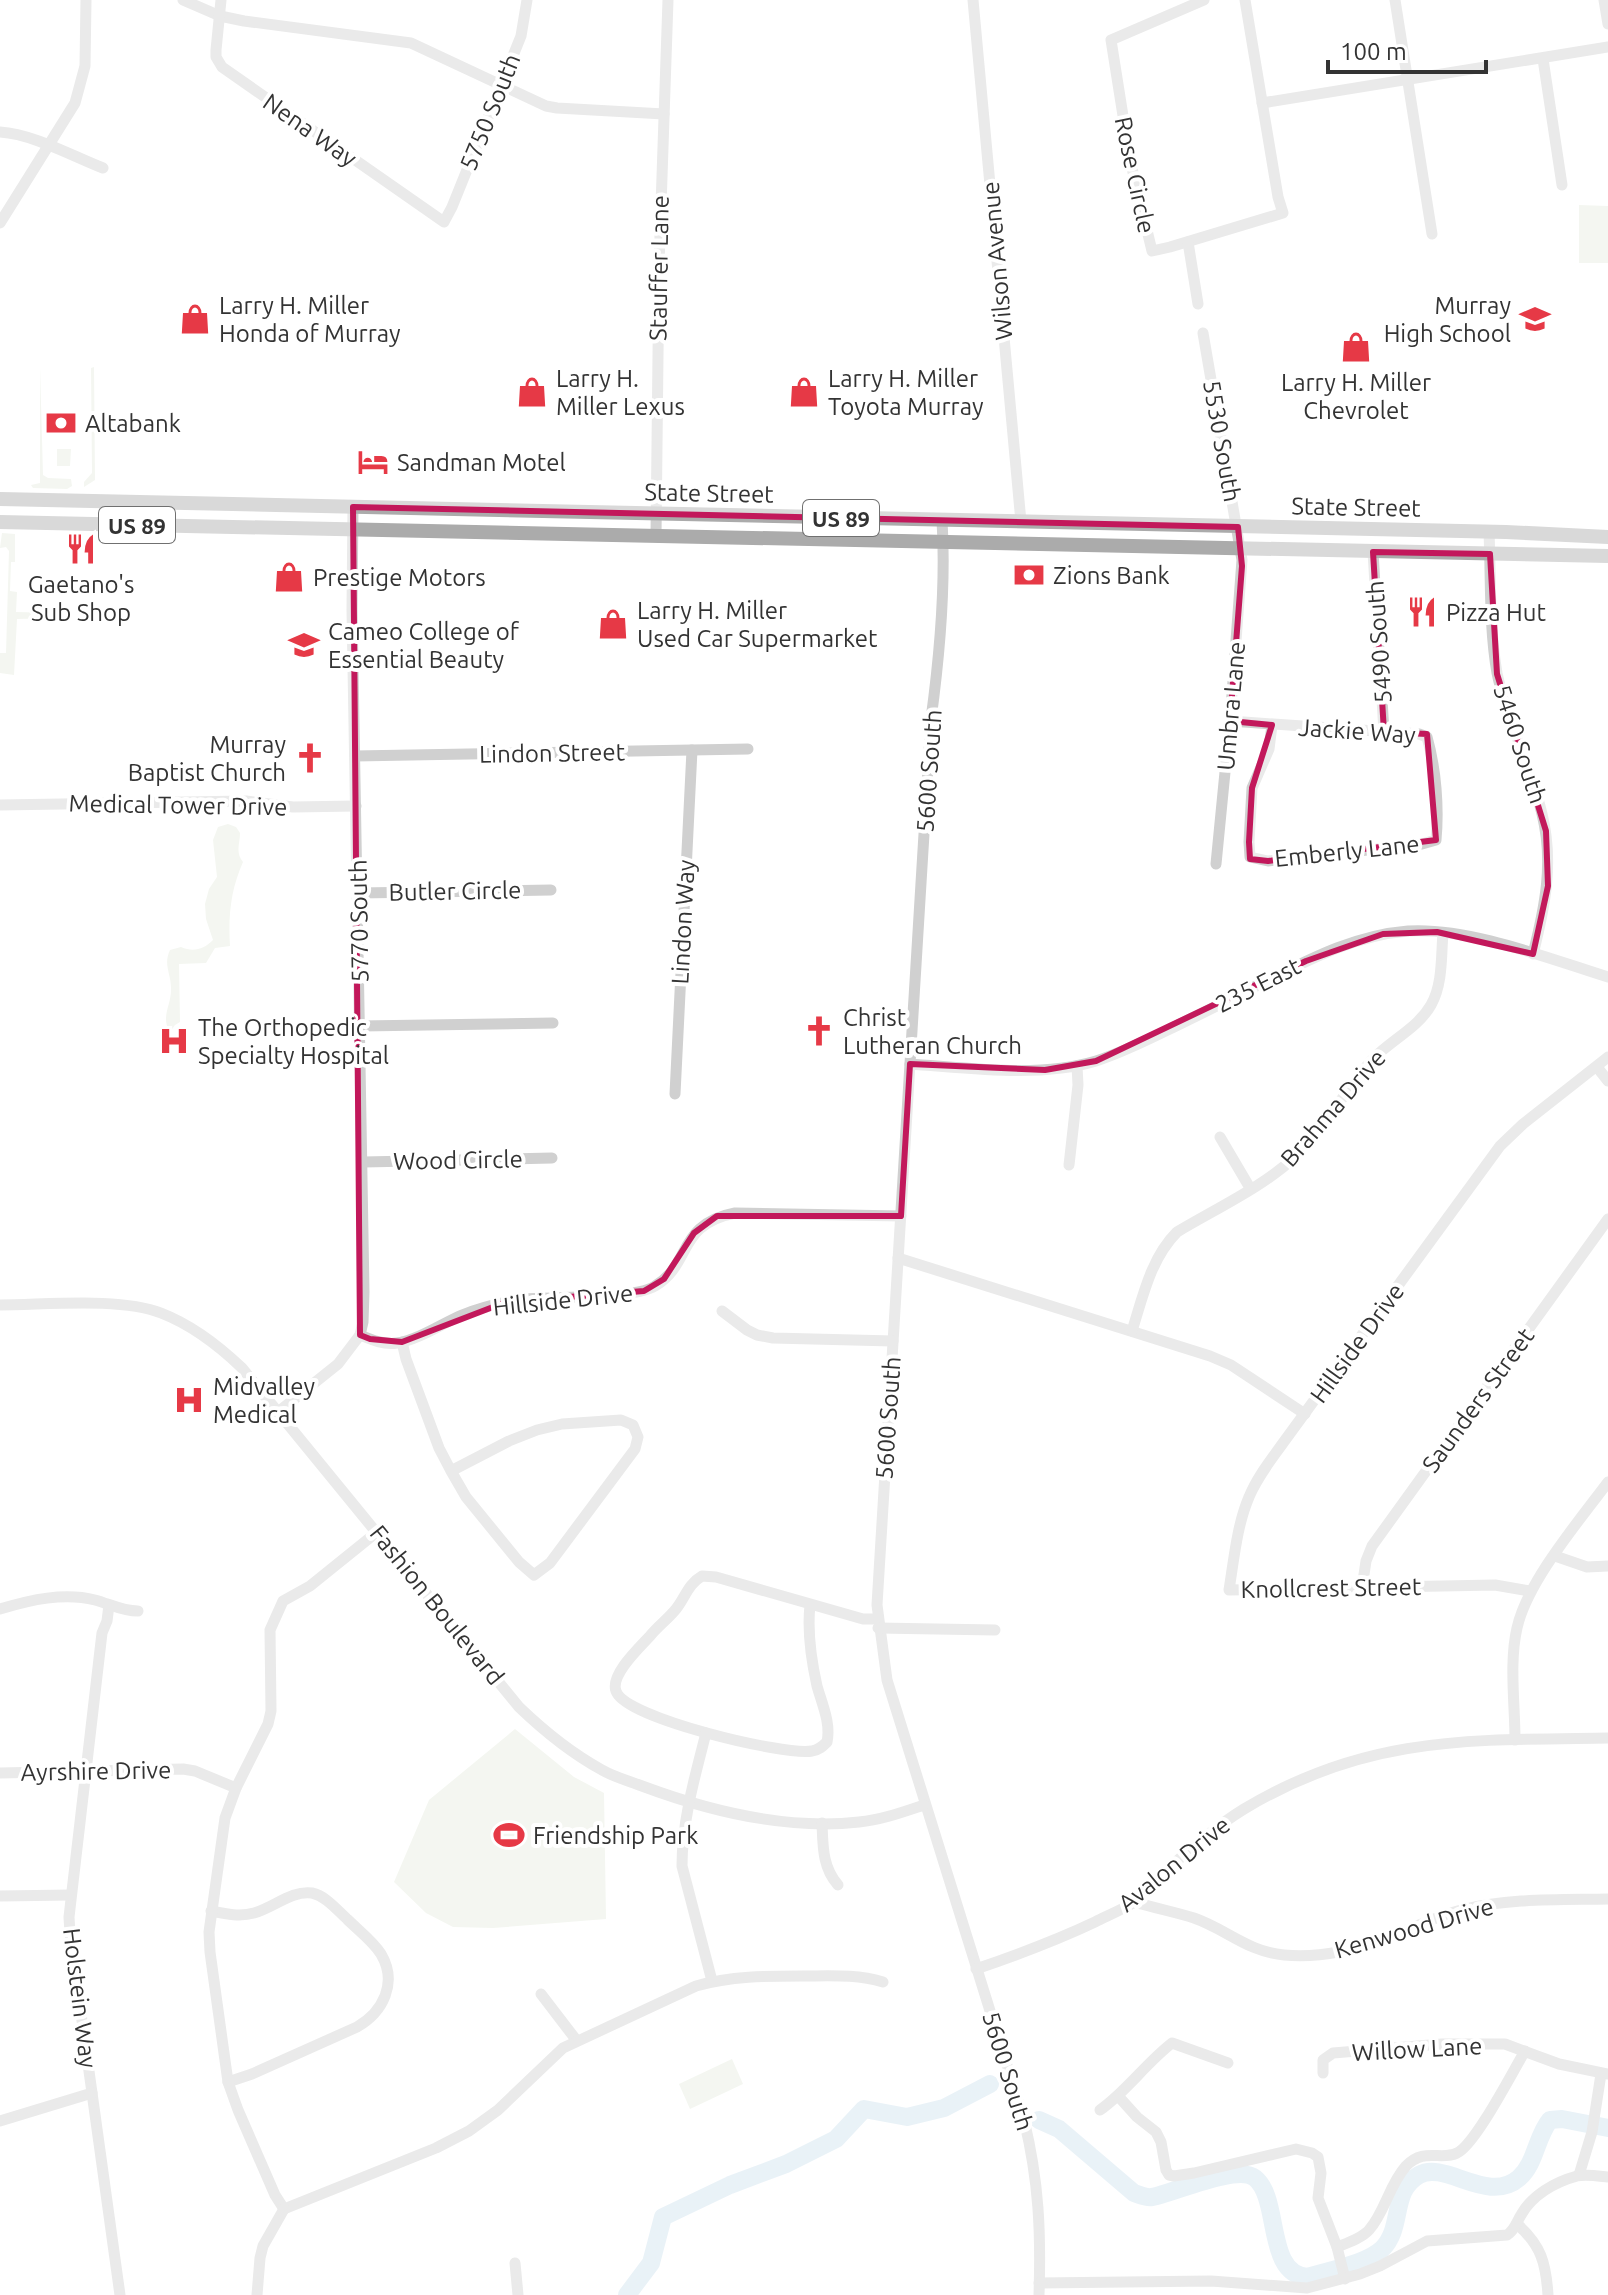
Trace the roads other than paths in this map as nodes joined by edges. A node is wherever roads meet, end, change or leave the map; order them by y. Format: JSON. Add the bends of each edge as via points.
{"nodes":[{"id":1,"x":86,"y":0,"type":"edge"},
{"id":2,"x":183,"y":0,"type":"edge"},
{"id":3,"x":221,"y":0,"type":"edge"},
{"id":4,"x":527,"y":0,"type":"edge"},
{"id":5,"x":668,"y":0,"type":"edge"},
{"id":6,"x":973,"y":0,"type":"edge"},
{"id":7,"x":1204,"y":0,"type":"edge"},
{"id":8,"x":1245,"y":0,"type":"edge"},
{"id":9,"x":1395,"y":0,"type":"edge"},
{"id":10,"x":1604,"y":0,"type":"edge"},
{"id":11,"x":220,"y":16,"type":"junction"},
{"id":12,"x":1608,"y":24,"type":"edge"},
{"id":13,"x":1608,"y":47,"type":"edge"},
{"id":14,"x":1543,"y":59,"type":"junction"},
{"id":15,"x":1408,"y":79,"type":"junction"},
{"id":16,"x":501,"y":85,"type":"junction"},
{"id":17,"x":1262,"y":103,"type":"junction"},
{"id":18,"x":664,"y":114,"type":"junction"},
{"id":19,"x":0,"y":132,"type":"edge"},
{"id":20,"x":48,"y":146,"type":"junction"},
{"id":21,"x":103,"y":168,"type":"dead end"},
{"id":22,"x":1562,"y":185,"type":"dead end"},
{"id":23,"x":444,"y":222,"type":"joint"},
{"id":24,"x":0,"y":223,"type":"edge"},
{"id":25,"x":1432,"y":234,"type":"dead end"},
{"id":26,"x":1188,"y":242,"type":"junction"},
{"id":27,"x":1198,"y":304,"type":"dead end"},
{"id":28,"x":1203,"y":333,"type":"dead end"},
{"id":29,"x":0,"y":499,"type":"edge"},
{"id":30,"x":353,"y":507,"type":"junction"},
{"id":31,"x":656,"y":514,"type":"junction"},
{"id":32,"x":942,"y":520,"type":"junction"},
{"id":33,"x":0,"y":522,"type":"edge"},
{"id":34,"x":1021,"y":522,"type":"junction"},
{"id":35,"x":1238,"y":527,"type":"junction"},
{"id":36,"x":352,"y":530,"type":"junction"},
{"id":37,"x":1489,"y":532,"type":"junction"},
{"id":38,"x":656,"y":536,"type":"junction"},
{"id":39,"x":1608,"y":537,"type":"edge"},
{"id":40,"x":943,"y":543,"type":"junction"},
{"id":41,"x":1241,"y":549,"type":"junction"},
{"id":42,"x":1373,"y":552,"type":"junction"},
{"id":43,"x":1490,"y":554,"type":"junction"},
{"id":44,"x":1608,"y":556,"type":"edge"},
{"id":45,"x":1230,"y":721,"type":"junction"},
{"id":46,"x":1272,"y":725,"type":"junction"},
{"id":47,"x":1384,"y":732,"type":"junction"},
{"id":48,"x":748,"y":749,"type":"dead end"},
{"id":49,"x":692,"y":750,"type":"junction"},
{"id":50,"x":355,"y":756,"type":"junction"},
{"id":51,"x":0,"y":805,"type":"edge"},
{"id":52,"x":356,"y":806,"type":"junction"},
{"id":53,"x":1436,"y":840,"type":"joint"},
{"id":54,"x":1216,"y":864,"type":"dead end"},
{"id":55,"x":551,"y":890,"type":"dead end"},
{"id":56,"x":358,"y":893,"type":"junction"},
{"id":57,"x":1443,"y":933,"type":"junction"},
{"id":58,"x":1533,"y":954,"type":"junction"},
{"id":59,"x":1608,"y":977,"type":"edge"},
{"id":60,"x":553,"y":1023,"type":"dead end"},
{"id":61,"x":361,"y":1026,"type":"junction"},
{"id":62,"x":1608,"y":1057,"type":"edge"},
{"id":63,"x":910,"y":1064,"type":"junction"},
{"id":64,"x":1077,"y":1066,"type":"junction"},
{"id":65,"x":1597,"y":1067,"type":"junction"},
{"id":66,"x":1608,"y":1081,"type":"edge"},
{"id":67,"x":675,"y":1094,"type":"dead end"},
{"id":68,"x":1220,"y":1137,"type":"dead end"},
{"id":69,"x":552,"y":1158,"type":"dead end"},
{"id":70,"x":363,"y":1162,"type":"junction"},
{"id":71,"x":1069,"y":1165,"type":"dead end"},
{"id":72,"x":1250,"y":1188,"type":"junction"},
{"id":73,"x":901,"y":1216,"type":"junction"},
{"id":74,"x":1608,"y":1219,"type":"edge"},
{"id":75,"x":898,"y":1258,"type":"junction"},
{"id":76,"x":0,"y":1305,"type":"edge"},
{"id":77,"x":722,"y":1311,"type":"dead end"},
{"id":78,"x":1132,"y":1331,"type":"junction"},
{"id":79,"x":360,"y":1335,"type":"junction"},
{"id":80,"x":893,"y":1341,"type":"junction"},
{"id":81,"x":402,"y":1342,"type":"junction"},
{"id":82,"x":278,"y":1412,"type":"junction"},
{"id":83,"x":1305,"y":1414,"type":"junction"},
{"id":84,"x":451,"y":1471,"type":"junction"},
{"id":85,"x":1608,"y":1482,"type":"edge"},
{"id":86,"x":377,"y":1532,"type":"junction"},
{"id":87,"x":1555,"y":1556,"type":"junction"},
{"id":88,"x":1608,"y":1566,"type":"edge"},
{"id":89,"x":1362,"y":1588,"type":"junction"},
{"id":90,"x":1530,"y":1591,"type":"junction"},
{"id":91,"x":109,"y":1605,"type":"junction"},
{"id":92,"x":810,"y":1605,"type":"junction"},
{"id":93,"x":0,"y":1609,"type":"edge"},
{"id":94,"x":138,"y":1611,"type":"dead end"},
{"id":95,"x":878,"y":1624,"type":"junction"},
{"id":96,"x":995,"y":1630,"type":"dead end"},
{"id":97,"x":706,"y":1733,"type":"junction"},
{"id":98,"x":1608,"y":1738,"type":"edge"},
{"id":99,"x":1515,"y":1740,"type":"junction"},
{"id":100,"x":85,"y":1771,"type":"junction"},
{"id":101,"x":0,"y":1773,"type":"edge"},
{"id":102,"x":236,"y":1788,"type":"junction"},
{"id":103,"x":689,"y":1802,"type":"junction"},
{"id":104,"x":924,"y":1805,"type":"junction"},
{"id":105,"x":822,"y":1823,"type":"junction"},
{"id":106,"x":838,"y":1885,"type":"dead end"},
{"id":107,"x":71,"y":1895,"type":"junction"},
{"id":108,"x":0,"y":1896,"type":"edge"},
{"id":109,"x":1608,"y":1899,"type":"edge"},
{"id":110,"x":1135,"y":1902,"type":"junction"},
{"id":111,"x":211,"y":1911,"type":"junction"},
{"id":112,"x":976,"y":1969,"type":"junction"},
{"id":113,"x":712,"y":1981,"type":"junction"},
{"id":114,"x":883,"y":1982,"type":"dead end"},
{"id":115,"x":541,"y":1994,"type":"dead end"},
{"id":116,"x":577,"y":2041,"type":"junction"},
{"id":117,"x":1525,"y":2051,"type":"junction"},
{"id":118,"x":1228,"y":2063,"type":"dead end"},
{"id":119,"x":1323,"y":2073,"type":"dead end"},
{"id":120,"x":1604,"y":2074,"type":"edge"},
{"id":121,"x":228,"y":2082,"type":"junction"},
{"id":122,"x":92,"y":2093,"type":"junction"},
{"id":123,"x":1119,"y":2097,"type":"junction"},
{"id":124,"x":1100,"y":2110,"type":"dead end"},
{"id":125,"x":0,"y":2121,"type":"edge"},
{"id":126,"x":1579,"y":2175,"type":"junction"},
{"id":127,"x":1608,"y":2177,"type":"edge"},
{"id":128,"x":284,"y":2209,"type":"junction"},
{"id":129,"x":1517,"y":2224,"type":"junction"},
{"id":130,"x":1337,"y":2252,"type":"junction"},
{"id":131,"x":515,"y":2263,"type":"dead end"},
{"id":132,"x":1344,"y":2275,"type":"junction"},
{"id":133,"x":1039,"y":2289,"type":"edge"},
{"id":134,"x":120,"y":2295,"type":"edge"},
{"id":135,"x":257,"y":2295,"type":"edge"},
{"id":136,"x":518,"y":2295,"type":"edge"},
{"id":137,"x":1548,"y":2295,"type":"edge"}],
"edges":[{"from":1,"to":20,"type":"street","via":[[81,85]]},
{"from":2,"to":11,"type":"street"},
{"from":3,"to":11,"type":"street"},
{"from":4,"to":16,"type":"street","name":"5750 South","via":[[521,36]]},
{"from":5,"to":18,"type":"street","name":"Stauffer Lane"},
{"from":6,"to":34,"type":"street","name":"Wilson Avenue"},
{"from":7,"to":26,"type":"street","name":"Rose Circle","via":[[1111,40],[1130,160],[1152,251]]},
{"from":8,"to":17,"type":"street","name":"Rose Circle"},
{"from":9,"to":15,"type":"street"},
{"from":10,"to":12,"type":"street"},
{"from":11,"to":16,"type":"street","via":[[411,43]]},
{"from":11,"to":23,"type":"street","name":"Nena Way","via":[[216,57],[222,67]]},
{"from":13,"to":14,"type":"street"},
{"from":14,"to":15,"type":"street"},
{"from":14,"to":22,"type":"street"},
{"from":15,"to":17,"type":"street"},
{"from":15,"to":25,"type":"street"},
{"from":16,"to":18,"type":"street","via":[[557,108]]},
{"from":16,"to":23,"type":"street","name":"5750 South"},
{"from":17,"to":26,"type":"street","name":"Rose Circle","via":[[1283,213]]},
{"from":18,"to":31,"type":"street","name":"Stauffer Lane"},
{"from":19,"to":20,"type":"street"},
{"from":20,"to":21,"type":"street"},
{"from":20,"to":24,"type":"street"},
{"from":26,"to":27,"type":"street"},
{"from":28,"to":35,"type":"street","name":"5530 South"},
{"from":29,"to":30,"type":"main road","name":"State Street","number":"US 89"},
{"from":30,"to":31,"type":"main road","name":"State Street","number":"US 89"},
{"from":30,"to":36,"type":"street","name":"5770 South"},
{"from":31,"to":32,"type":"main road","name":"State Street","number":"US 89"},
{"from":31,"to":38,"type":"street","name":"Stauffer Lane"},
{"from":32,"to":34,"type":"main road","name":"State Street","number":"US 89"},
{"from":32,"to":40,"type":"street","name":"5600 South"},
{"from":33,"to":36,"type":"main road","name":"State Street","number":"US 89"},
{"from":34,"to":35,"type":"main road","name":"State Street","number":"US 89"},
{"from":35,"to":37,"type":"main road","name":"State Street","number":"US 89"},
{"from":35,"to":41,"type":"street","name":"5530 South"},
{"from":36,"to":38,"type":"main road","name":"State Street","number":"US 89"},
{"from":36,"to":50,"type":"street","name":"5770 South"},
{"from":37,"to":39,"type":"main road","name":"State Street","number":"US 89"},
{"from":37,"to":43,"type":"street","name":"5460 South"},
{"from":38,"to":40,"type":"main road","name":"State Street","number":"US 89"},
{"from":40,"to":41,"type":"main road","name":"State Street","number":"US 89"},
{"from":40,"to":63,"type":"street","name":"5600 South"},
{"from":41,"to":42,"type":"main road","name":"State Street","number":"US 89"},
{"from":41,"to":45,"type":"street","name":"Umbra Lane"},
{"from":42,"to":43,"type":"main road","name":"State Street","number":"US 89"},
{"from":42,"to":47,"type":"street","name":"5490 South"},
{"from":43,"to":44,"type":"main road","name":"State Street","number":"US 89"},
{"from":43,"to":58,"type":"street","name":"5460 South","via":[[1497,674],[1546,831],[1548,886]]},
{"from":45,"to":46,"type":"street","name":"Jackie Way"},
{"from":45,"to":54,"type":"street","name":"Umbra Lane"},
{"from":46,"to":47,"type":"street","name":"Jackie Way"},
{"from":46,"to":53,"type":"street","name":"Emberly Lane","via":[[1269,749],[1252,788],[1250,857],[1268,861]]},
{"from":47,"to":53,"type":"street","name":"Jackie Way","via":[[1427,737]]},
{"from":48,"to":49,"type":"street","name":"Lindon Street"},
{"from":49,"to":50,"type":"street","name":"Lindon Street"},
{"from":49,"to":67,"type":"street","name":"Lindon Way"},
{"from":50,"to":52,"type":"street","name":"5770 South"},
{"from":51,"to":52,"type":"street","name":"Medical Tower Drive","via":[[246,801]]},
{"from":52,"to":56,"type":"street","name":"5770 South"},
{"from":55,"to":56,"type":"street","name":"Butler Circle"},
{"from":56,"to":61,"type":"street","name":"5770 South"},
{"from":57,"to":58,"type":"street","name":"235 East"},
{"from":57,"to":64,"type":"street","name":"235 East","via":[[1408,931],[1360,939],[1133,1047]]},
{"from":57,"to":72,"type":"street","name":"Brahma Drive","via":[[1437,992],[1421,1019],[1369,1063],[1298,1154]]},
{"from":58,"to":59,"type":"street","name":"235 East"},
{"from":60,"to":61,"type":"street"},
{"from":61,"to":70,"type":"street","name":"5770 South"},
{"from":62,"to":65,"type":"street","name":"Hillside Drive"},
{"from":63,"to":64,"type":"street","name":"235 East","via":[[1023,1070]]},
{"from":63,"to":73,"type":"street","name":"5600 South"},
{"from":64,"to":71,"type":"street"},
{"from":65,"to":66,"type":"street"},
{"from":65,"to":83,"type":"street","name":"Hillside Drive","via":[[1500,1146]]},
{"from":68,"to":72,"type":"street"},
{"from":69,"to":70,"type":"street","name":"Wood Circle"},
{"from":70,"to":79,"type":"street","name":"5770 South"},
{"from":72,"to":78,"type":"street","name":"Brahma Drive","via":[[1167,1243],[1157,1257]]},
{"from":73,"to":75,"type":"street","name":"5600 South"},
{"from":73,"to":81,"type":"street","name":"Hillside Drive","via":[[717,1216],[694,1233],[664,1279],[644,1291],[506,1302]]},
{"from":74,"to":89,"type":"street","name":"Saunders Street","via":[[1372,1546]]},
{"from":75,"to":78,"type":"street","name":"Hillside Drive"},
{"from":75,"to":80,"type":"street","name":"5600 South"},
{"from":76,"to":82,"type":"street","name":"Fashion Boulevard","via":[[130,1305],[159,1312],[226,1353]]},
{"from":77,"to":80,"type":"street","via":[[757,1335],[773,1338]]},
{"from":78,"to":83,"type":"street","name":"Hillside Drive","via":[[1231,1365]]},
{"from":79,"to":81,"type":"street"},
{"from":79,"to":82,"type":"street","via":[[338,1364]]},
{"from":80,"to":95,"type":"street","name":"5600 South"},
{"from":81,"to":84,"type":"street"},
{"from":82,"to":86,"type":"street","name":"Fashion Boulevard"},
{"from":83,"to":89,"type":"street","name":"Knollcrest Street","via":[[1248,1498],[1229,1590]]},
{"from":84,"to":84,"type":"street","via":[[474,1508],[534,1575],[550,1563],[635,1449],[638,1437],[633,1425],[621,1420],[562,1424],[509,1441]]},
{"from":85,"to":87,"type":"street"},
{"from":86,"to":102,"type":"street","via":[[283,1601],[270,1630],[268,1724]]},
{"from":86,"to":103,"type":"street","name":"Fashion Boulevard","via":[[539,1726],[605,1772]]},
{"from":87,"to":88,"type":"street","via":[[1587,1567]]},
{"from":87,"to":90,"type":"street"},
{"from":89,"to":90,"type":"street","name":"Knollcrest Street","via":[[1495,1585]]},
{"from":90,"to":99,"type":"street","via":[[1514,1643]]},
{"from":91,"to":93,"type":"street","via":[[61,1597]]},
{"from":91,"to":94,"type":"street"},
{"from":91,"to":100,"type":"street","name":"Holstein Way"},
{"from":92,"to":95,"type":"street"},
{"from":92,"to":97,"type":"street","via":[[811,1655],[827,1742],[811,1752],[783,1750]]},
{"from":92,"to":97,"type":"street","via":[[702,1576],[621,1671],[615,1682],[620,1699],[668,1723]]},
{"from":95,"to":96,"type":"street"},
{"from":95,"to":104,"type":"street","name":"5600 South","via":[[887,1680]]},
{"from":97,"to":103,"type":"street"},
{"from":98,"to":99,"type":"street","name":"Avalon Drive"},
{"from":99,"to":110,"type":"street","name":"Avalon Drive","via":[[1413,1746],[1305,1777],[1222,1824]]},
{"from":100,"to":101,"type":"street","name":"Ayrshire Drive"},
{"from":100,"to":102,"type":"street","name":"Ayrshire Drive","via":[[183,1769]]},
{"from":100,"to":107,"type":"street","name":"Holstein Way"},
{"from":102,"to":111,"type":"street","via":[[225,1818]]},
{"from":103,"to":105,"type":"street","name":"Fashion Boulevard"},
{"from":103,"to":113,"type":"street","via":[[682,1866]]},
{"from":104,"to":105,"type":"street","name":"Fashion Boulevard","via":[[876,1819]]},
{"from":104,"to":112,"type":"street","name":"5600 South"},
{"from":105,"to":106,"type":"street","via":[[825,1864]]},
{"from":107,"to":108,"type":"street"},
{"from":107,"to":122,"type":"street","name":"Holstein Way","via":[[70,1934]]},
{"from":109,"to":110,"type":"street","name":"Kenwood Drive","via":[[1488,1904],[1359,1947],[1302,1956],[1262,1951],[1193,1918]]},
{"from":110,"to":112,"type":"street","name":"Avalon Drive","via":[[1065,1936]]},
{"from":111,"to":121,"type":"street","via":[[210,1952]]},
{"from":111,"to":121,"type":"street","via":[[255,1913],[298,1894],[317,1894],[381,1954],[387,1967],[383,2002],[370,2019]]},
{"from":112,"to":133,"type":"street","name":"5600 South","via":[[1032,2152]]},
{"from":113,"to":114,"type":"street","via":[[861,1975]]},
{"from":113,"to":116,"type":"street"},
{"from":115,"to":116,"type":"street"},
{"from":116,"to":128,"type":"street","via":[[551,2057],[469,2131]]},
{"from":117,"to":119,"type":"street","name":"Willow Lane","via":[[1505,2044],[1442,2044],[1333,2053],[1323,2060]]},
{"from":117,"to":120,"type":"street","name":"Willow Lane"},
{"from":117,"to":130,"type":"street","name":"Willow Lane","via":[[1466,2147],[1457,2154],[1425,2156],[1408,2164],[1367,2233]]},
{"from":118,"to":123,"type":"street","via":[[1172,2043]]},
{"from":120,"to":126,"type":"street"},
{"from":121,"to":128,"type":"street"},
{"from":122,"to":125,"type":"street"},
{"from":122,"to":134,"type":"street","name":"Holstein Way"},
{"from":123,"to":124,"type":"street"},
{"from":123,"to":130,"type":"street","via":[[1156,2132],[1169,2175],[1296,2149],[1318,2157],[1318,2198]]},
{"from":126,"to":127,"type":"street"},
{"from":126,"to":129,"type":"street","via":[[1542,2192]]},
{"from":128,"to":135,"type":"street","via":[[263,2246]]},
{"from":129,"to":132,"type":"street","via":[[1498,2237],[1427,2241],[1380,2266]]},
{"from":129,"to":137,"type":"street","via":[[1541,2252]]},
{"from":130,"to":132,"type":"street"},
{"from":131,"to":136,"type":"street"},
{"from":132,"to":133,"type":"street","via":[[1307,2288],[1211,2281]]}]}
